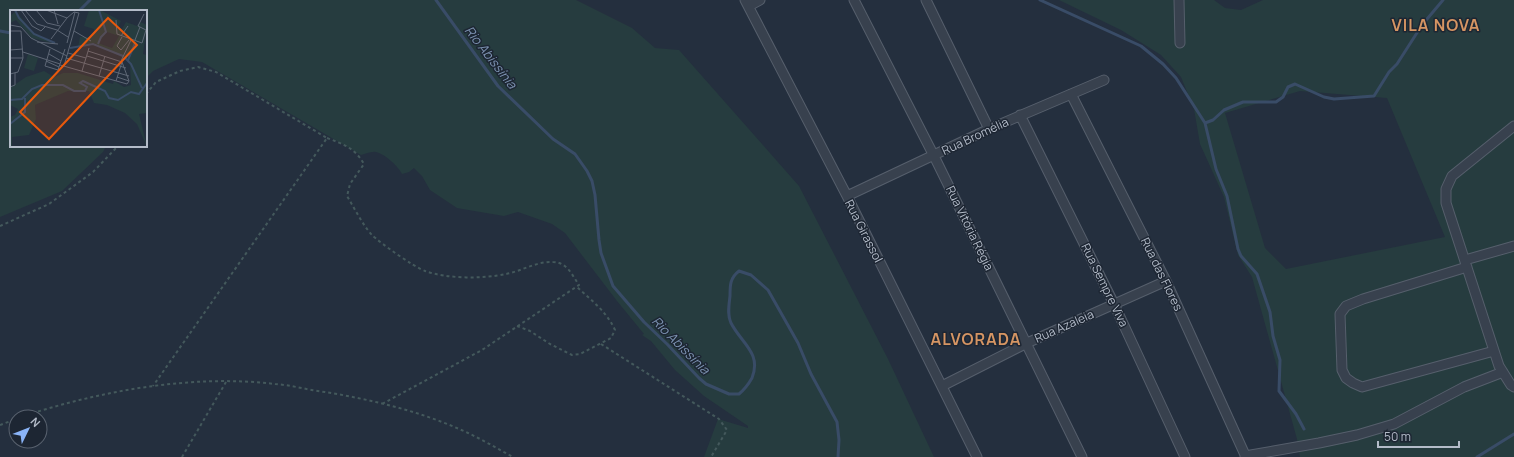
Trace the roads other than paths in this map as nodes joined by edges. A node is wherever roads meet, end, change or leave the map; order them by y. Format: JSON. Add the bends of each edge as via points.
{"nodes":[{"id":1,"x":760,"y":0,"type":"edge"},
{"id":2,"x":854,"y":0,"type":"edge"},
{"id":3,"x":926,"y":0,"type":"edge"},
{"id":4,"x":1180,"y":0,"type":"edge"},
{"id":5,"x":747,"y":3,"type":"edge"},
{"id":6,"x":1180,"y":43,"type":"dead end"},
{"id":7,"x":1104,"y":80,"type":"dead end"},
{"id":8,"x":1071,"y":94,"type":"junction"},
{"id":9,"x":1020,"y":115,"type":"junction"},
{"id":10,"x":1514,"y":126,"type":"edge"},
{"id":11,"x":989,"y":129,"type":"junction"},
{"id":12,"x":934,"y":156,"type":"junction"},
{"id":13,"x":847,"y":196,"type":"junction"},
{"id":14,"x":1514,"y":246,"type":"edge"},
{"id":15,"x":1466,"y":263,"type":"junction"},
{"id":16,"x":1166,"y":281,"type":"junction"},
{"id":17,"x":1114,"y":304,"type":"junction"},
{"id":18,"x":1027,"y":343,"type":"junction"},
{"id":19,"x":1494,"y":351,"type":"junction"},
{"id":20,"x":1503,"y":372,"type":"junction"},
{"id":21,"x":942,"y":386,"type":"junction"},
{"id":22,"x":1514,"y":387,"type":"edge"},
{"id":23,"x":1245,"y":456,"type":"edge"},
{"id":24,"x":977,"y":457,"type":"edge"},
{"id":25,"x":1082,"y":457,"type":"edge"},
{"id":26,"x":1185,"y":457,"type":"edge"}],
"edges":[{"from":1,"to":5,"type":"street"},
{"from":2,"to":12,"type":"street","name":"Rua Vitória Régia"},
{"from":3,"to":11,"type":"street"},
{"from":4,"to":6,"type":"street"},
{"from":5,"to":13,"type":"street","name":"Rua Girassol"},
{"from":7,"to":8,"type":"street","name":"Rua Bromélia"},
{"from":8,"to":9,"type":"street","name":"Rua Bromélia"},
{"from":8,"to":16,"type":"street","name":"Rua das Flores"},
{"from":9,"to":11,"type":"street","name":"Rua Bromélia"},
{"from":9,"to":17,"type":"street","name":"Rua Sempre Viva"},
{"from":10,"to":15,"type":"street","via":[[1452,176],[1446,189],[1446,203]]},
{"from":11,"to":12,"type":"street","name":"Rua Bromélia"},
{"from":12,"to":13,"type":"street","name":"Rua Bromélia"},
{"from":12,"to":18,"type":"street","name":"Rua Vitória Régia"},
{"from":13,"to":21,"type":"street","name":"Rua Girassol"},
{"from":14,"to":15,"type":"street"},
{"from":15,"to":19,"type":"street"},
{"from":15,"to":19,"type":"street","via":[[1346,306],[1340,314],[1342,370],[1346,378],[1362,387]]},
{"from":16,"to":17,"type":"street","name":"Rua Azaleia"},
{"from":16,"to":23,"type":"street","name":"Rua das Flores"},
{"from":17,"to":18,"type":"street","name":"Rua Azaleia"},
{"from":17,"to":26,"type":"street","name":"Rua Sempre Viva"},
{"from":18,"to":21,"type":"street","name":"Rua Azaleia"},
{"from":18,"to":25,"type":"street","name":"Rua Vitória Régia"},
{"from":19,"to":20,"type":"street"},
{"from":20,"to":22,"type":"street"},
{"from":20,"to":23,"type":"street","via":[[1464,387],[1394,424],[1327,442]]},
{"from":21,"to":24,"type":"street","name":"Rua Girassol"}]}
